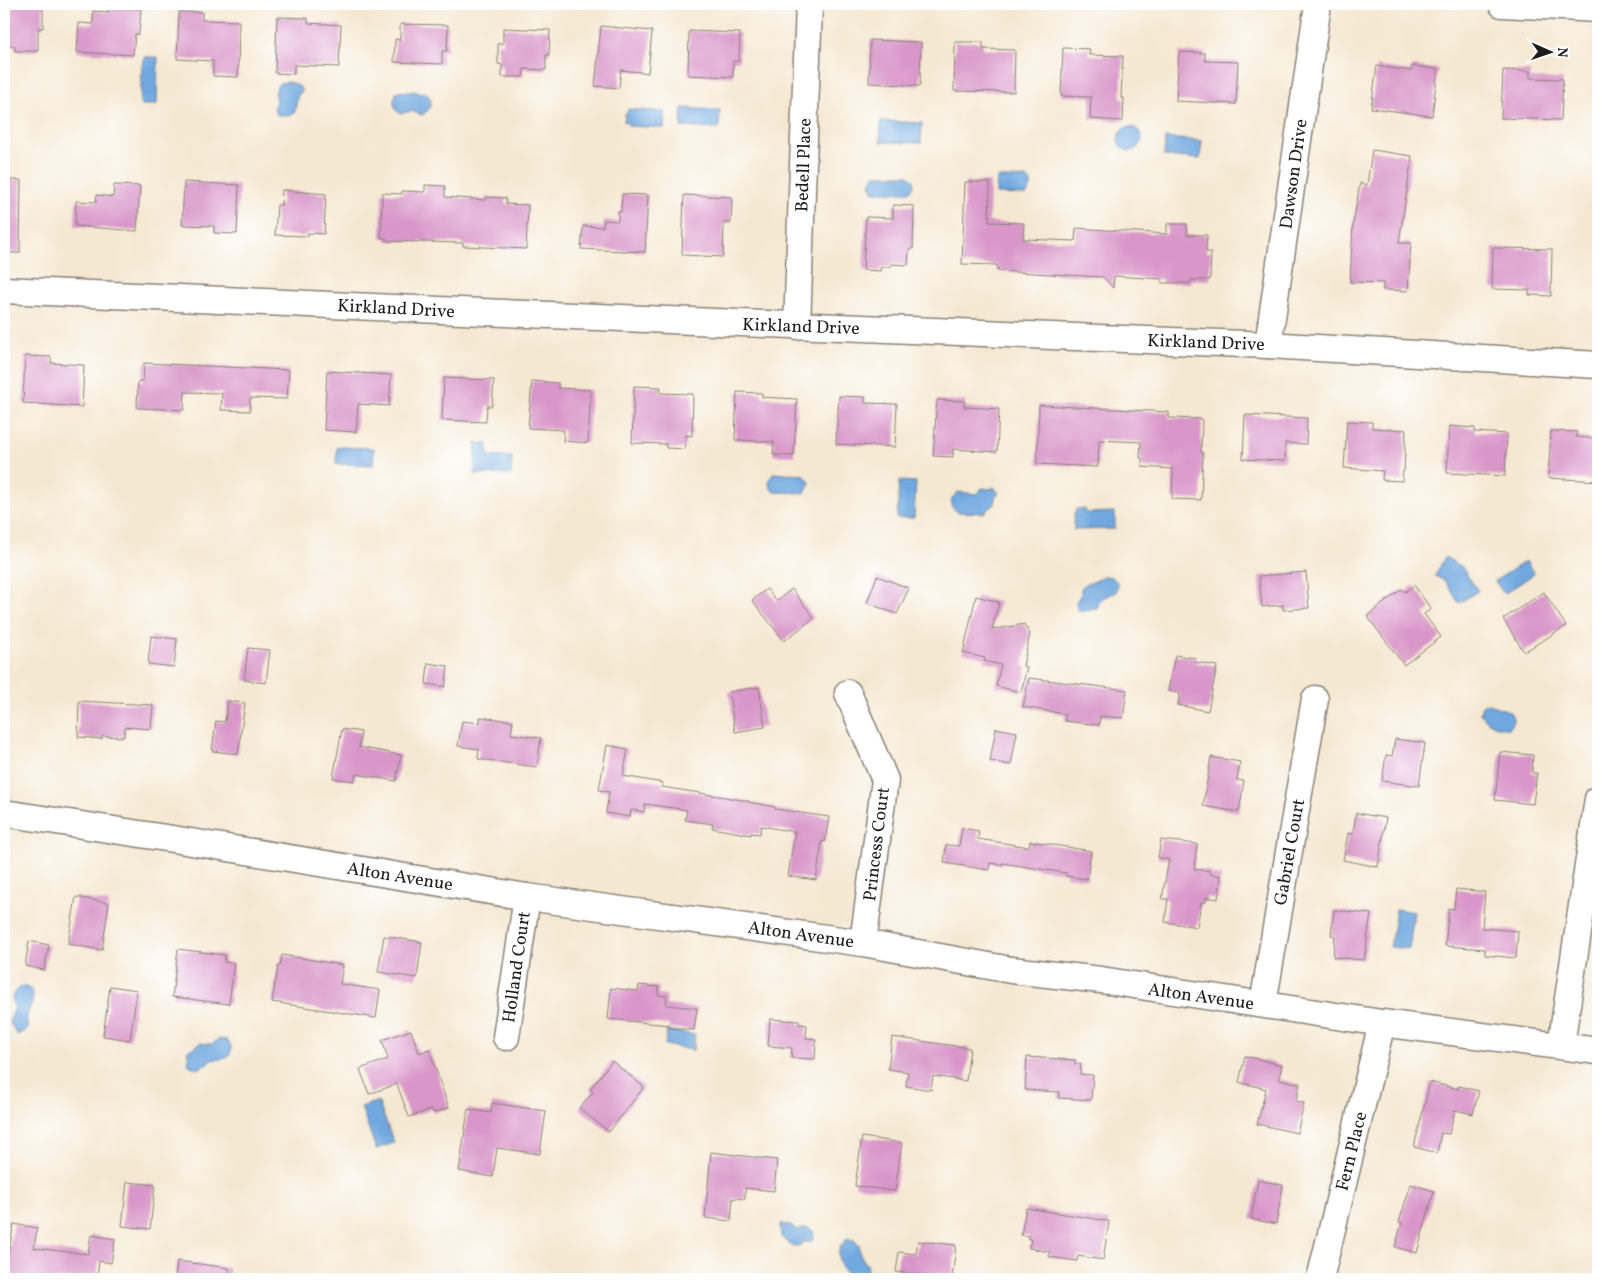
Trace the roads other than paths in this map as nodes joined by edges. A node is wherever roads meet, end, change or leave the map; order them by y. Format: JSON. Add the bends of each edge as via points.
{"nodes":[{"id":1,"x":810,"y":4,"type":"edge"},
{"id":2,"x":1318,"y":4,"type":"edge"},
{"id":3,"x":1502,"y":4,"type":"edge"},
{"id":4,"x":1598,"y":8,"type":"edge"},
{"id":5,"x":4,"y":290,"type":"edge"},
{"id":6,"x":796,"y":326,"type":"junction"},
{"id":7,"x":1268,"y":345,"type":"junction"},
{"id":8,"x":1598,"y":365,"type":"edge"},
{"id":9,"x":848,"y":693,"type":"dead end"},
{"id":10,"x":1315,"y":699,"type":"dead end"},
{"id":11,"x":1598,"y":799,"type":"edge"},
{"id":12,"x":4,"y":813,"type":"edge"},
{"id":13,"x":527,"y":897,"type":"junction"},
{"id":14,"x":863,"y":943,"type":"junction"},
{"id":15,"x":1263,"y":1004,"type":"junction"},
{"id":16,"x":1382,"y":1023,"type":"junction"},
{"id":17,"x":506,"y":1037,"type":"dead end"},
{"id":18,"x":1561,"y":1045,"type":"junction"},
{"id":19,"x":1598,"y":1051,"type":"edge"},
{"id":20,"x":1320,"y":1279,"type":"edge"}],
"edges":[{"from":1,"to":6,"type":"street","name":"Bedell Place"},
{"from":2,"to":7,"type":"street","name":"Dawson Drive"},
{"from":3,"to":4,"type":"street"},
{"from":5,"to":6,"type":"street","name":"Kirkland Drive"},
{"from":6,"to":7,"type":"street","name":"Kirkland Drive"},
{"from":7,"to":8,"type":"street","name":"Kirkland Drive"},
{"from":9,"to":14,"type":"street","name":"Princess Court","via":[[885,780]]},
{"from":10,"to":15,"type":"street","name":"Gabriel Court"},
{"from":11,"to":18,"type":"street"},
{"from":12,"to":13,"type":"street","name":"Alton Avenue"},
{"from":13,"to":14,"type":"street","name":"Alton Avenue"},
{"from":13,"to":17,"type":"street","name":"Holland Court"},
{"from":14,"to":15,"type":"street","name":"Alton Avenue","via":[[1011,970]]},
{"from":15,"to":16,"type":"street","name":"Alton Avenue"},
{"from":16,"to":18,"type":"street","name":"Alton Avenue"},
{"from":16,"to":20,"type":"street","name":"Fern Place"},
{"from":18,"to":19,"type":"street","name":"Alton Avenue"}]}
